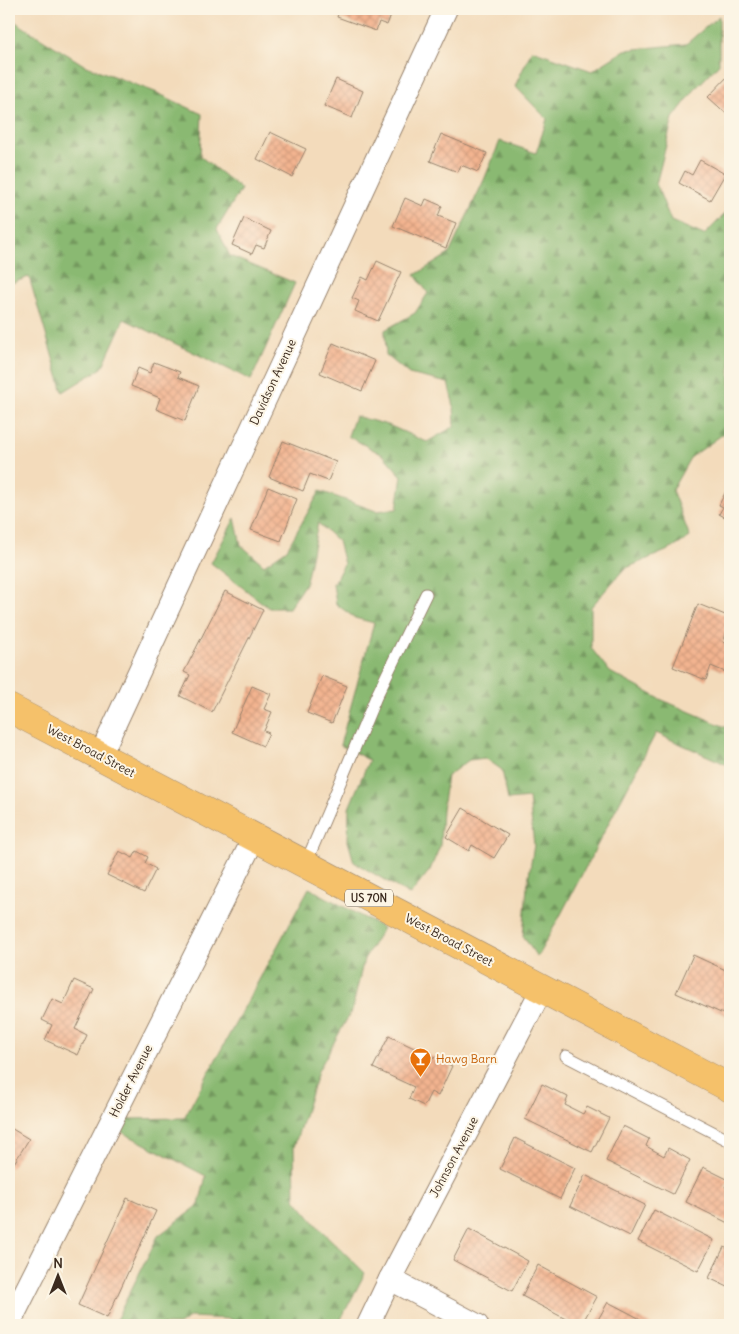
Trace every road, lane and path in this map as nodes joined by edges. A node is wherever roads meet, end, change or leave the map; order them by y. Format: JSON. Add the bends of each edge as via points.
{"nodes":[{"id":1,"x":446,"y":9,"type":"edge"},
{"id":2,"x":426,"y":594,"type":"dead end"},
{"id":3,"x":9,"y":708,"type":"edge"},
{"id":4,"x":100,"y":756,"type":"junction"},
{"id":5,"x":254,"y":838,"type":"junction"},
{"id":6,"x":305,"y":865,"type":"junction"},
{"id":7,"x":542,"y":989,"type":"junction"},
{"id":8,"x":566,"y":1056,"type":"dead end"},
{"id":9,"x":730,"y":1088,"type":"edge"},
{"id":10,"x":730,"y":1141,"type":"edge"},
{"id":11,"x":390,"y":1279,"type":"junction"},
{"id":12,"x":9,"y":1324,"type":"edge"},
{"id":13,"x":368,"y":1325,"type":"edge"},
{"id":14,"x":477,"y":1325,"type":"edge"}],
"edges":[{"from":1,"to":4,"type":"street","name":"Davidson Avenue"},
{"from":2,"to":6,"type":"lane","via":[[376,698]]},
{"from":3,"to":4,"type":"main road","name":"West Broad Street","number":"US 70N"},
{"from":4,"to":5,"type":"main road","name":"West Broad Street","number":"US 70N"},
{"from":5,"to":6,"type":"main road","name":"West Broad Street","number":"US 70N"},
{"from":5,"to":12,"type":"street","name":"Holder Avenue"},
{"from":6,"to":7,"type":"main road","name":"West Broad Street","number":"US 70N"},
{"from":7,"to":9,"type":"main road","name":"West Broad Street","number":"US 70N"},
{"from":7,"to":11,"type":"street","name":"Johnson Avenue"},
{"from":8,"to":10,"type":"lane"},
{"from":11,"to":13,"type":"street","name":"Johnson Avenue"},
{"from":11,"to":14,"type":"street"}]}
